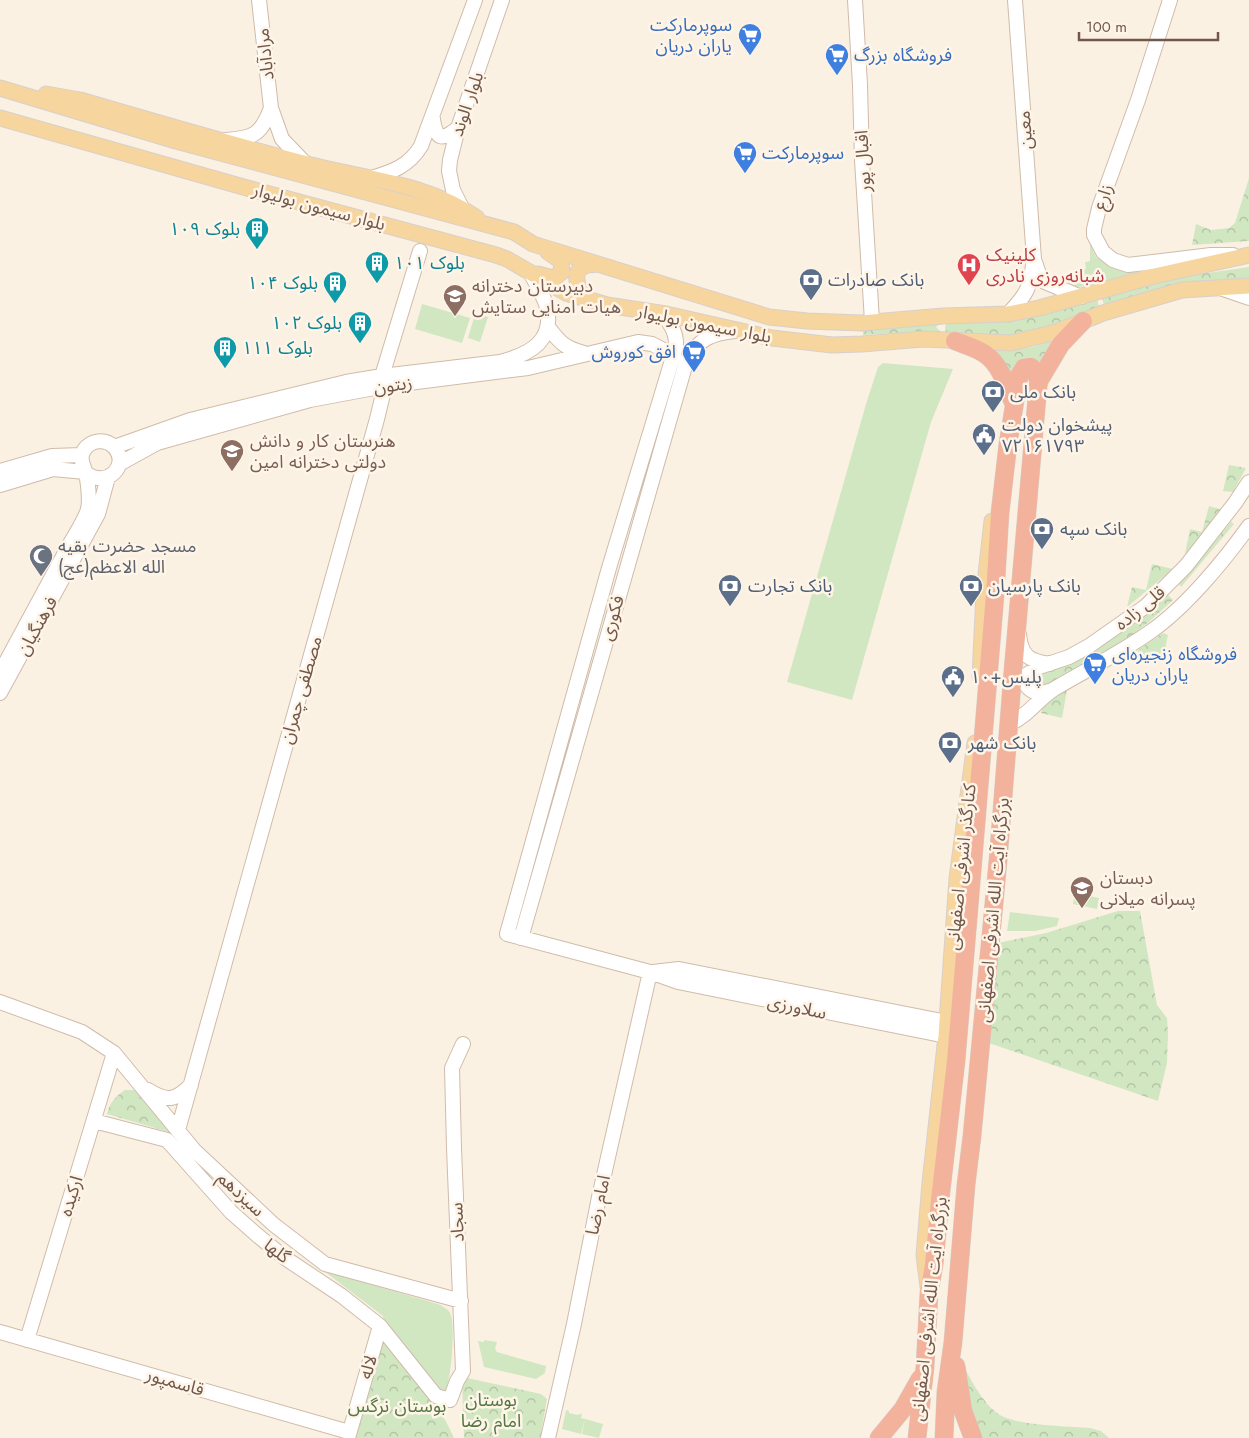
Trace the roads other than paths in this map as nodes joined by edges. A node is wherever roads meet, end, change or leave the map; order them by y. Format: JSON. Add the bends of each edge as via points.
{"nodes":[{"id":1,"x":259,"y":0,"type":"edge"},
{"id":2,"x":476,"y":0,"type":"edge"},
{"id":3,"x":502,"y":0,"type":"edge"},
{"id":4,"x":855,"y":0,"type":"edge"},
{"id":5,"x":1015,"y":0,"type":"edge"},
{"id":6,"x":1170,"y":0,"type":"edge"},
{"id":7,"x":0,"y":87,"type":"edge"},
{"id":8,"x":271,"y":108,"type":"junction"},
{"id":9,"x":0,"y":118,"type":"edge"},
{"id":10,"x":433,"y":119,"type":"junction"},
{"id":11,"x":0,"y":128,"type":"edge"},
{"id":12,"x":458,"y":128,"type":"junction"},
{"id":13,"x":221,"y":140,"type":"junction"},
{"id":14,"x":123,"y":152,"type":"junction"},
{"id":15,"x":305,"y":163,"type":"junction"},
{"id":16,"x":371,"y":178,"type":"junction"},
{"id":17,"x":462,"y":208,"type":"junction"},
{"id":18,"x":486,"y":224,"type":"junction"},
{"id":19,"x":534,"y":244,"type":"junction"},
{"id":20,"x":420,"y":250,"type":"dead end"},
{"id":21,"x":1249,"y":256,"type":"edge"},
{"id":22,"x":1034,"y":259,"type":"junction"},
{"id":23,"x":600,"y":264,"type":"junction"},
{"id":24,"x":530,"y":272,"type":"junction"},
{"id":25,"x":1249,"y":286,"type":"edge"},
{"id":26,"x":1217,"y":287,"type":"junction"},
{"id":27,"x":1081,"y":297,"type":"junction"},
{"id":28,"x":585,"y":298,"type":"junction"},
{"id":29,"x":1249,"y":298,"type":"edge"},
{"id":30,"x":663,"y":314,"type":"junction"},
{"id":31,"x":1008,"y":314,"type":"junction"},
{"id":32,"x":872,"y":321,"type":"junction"},
{"id":33,"x":1083,"y":321,"type":"junction"},
{"id":34,"x":548,"y":327,"type":"junction"},
{"id":35,"x":738,"y":331,"type":"junction"},
{"id":36,"x":955,"y":341,"type":"junction"},
{"id":37,"x":586,"y":354,"type":"junction"},
{"id":38,"x":673,"y":355,"type":"junction"},
{"id":39,"x":383,"y":381,"type":"junction"},
{"id":40,"x":1039,"y":381,"type":"junction"},
{"id":41,"x":1014,"y":403,"type":"junction"},
{"id":42,"x":1008,"y":444,"type":"junction"},
{"id":43,"x":114,"y":447,"type":"junction"},
{"id":44,"x":82,"y":455,"type":"junction"},
{"id":45,"x":119,"y":464,"type":"junction"},
{"id":46,"x":0,"y":471,"type":"edge"},
{"id":47,"x":85,"y":472,"type":"junction"},
{"id":48,"x":108,"y":477,"type":"junction"},
{"id":49,"x":1249,"y":482,"type":"edge"},
{"id":50,"x":0,"y":485,"type":"edge"},
{"id":51,"x":1249,"y":526,"type":"edge"},
{"id":52,"x":1018,"y":622,"type":"junction"},
{"id":53,"x":1050,"y":664,"type":"junction"},
{"id":54,"x":0,"y":673,"type":"edge"},
{"id":55,"x":1052,"y":690,"type":"junction"},
{"id":56,"x":0,"y":693,"type":"edge"},
{"id":57,"x":1009,"y":724,"type":"junction"},
{"id":58,"x":507,"y":934,"type":"joint"},
{"id":59,"x":521,"y":938,"type":"junction"},
{"id":60,"x":650,"y":972,"type":"junction"},
{"id":61,"x":0,"y":1002,"type":"edge"},
{"id":62,"x":900,"y":1012,"type":"junction"},
{"id":63,"x":897,"y":1028,"type":"junction"},
{"id":64,"x":946,"y":1029,"type":"junction"},
{"id":65,"x":463,"y":1044,"type":"dead end"},
{"id":66,"x":114,"y":1053,"type":"junction"},
{"id":67,"x":142,"y":1086,"type":"junction"},
{"id":68,"x":191,"y":1086,"type":"junction"},
{"id":69,"x":94,"y":1121,"type":"junction"},
{"id":70,"x":178,"y":1130,"type":"junction"},
{"id":71,"x":929,"y":1292,"type":"junction"},
{"id":72,"x":461,"y":1301,"type":"junction"},
{"id":73,"x":380,"y":1326,"type":"junction"},
{"id":74,"x":0,"y":1332,"type":"edge"},
{"id":75,"x":27,"y":1340,"type":"junction"},
{"id":76,"x":953,"y":1342,"type":"junction"},
{"id":77,"x":924,"y":1372,"type":"junction"},
{"id":78,"x":450,"y":1400,"type":"joint"},
{"id":79,"x":348,"y":1435,"type":"edge"},
{"id":80,"x":548,"y":1438,"type":"edge"},
{"id":81,"x":879,"y":1438,"type":"edge"},
{"id":82,"x":917,"y":1438,"type":"edge"},
{"id":83,"x":944,"y":1438,"type":"edge"},
{"id":84,"x":972,"y":1438,"type":"edge"}],
"edges":[{"from":1,"to":8,"type":"street","name":"مرادآباد"},
{"from":2,"to":10,"type":"street","name":"بلوار الوند"},
{"from":3,"to":12,"type":"street","name":"بلوار الوند"},
{"from":4,"to":32,"type":"street","name":"اقبال پور"},
{"from":5,"to":22,"type":"street","name":"معین"},
{"from":6,"to":21,"type":"street","name":"زارع","via":[[1096,218],[1094,235],[1103,252],[1128,265],[1211,255]]},
{"from":7,"to":13,"type":"main road","via":[[80,100]]},
{"from":7,"to":18,"type":"main road","name":"بلوار سیمون بولیوار","via":[[184,143]]},
{"from":8,"to":13,"type":"street","via":[[256,134],[243,139]]},
{"from":8,"to":15,"type":"street","name":"مرادآباد","via":[[282,139]]},
{"from":9,"to":14,"type":"main road","name":"بلوار سیمون بولیوار"},
{"from":10,"to":12,"type":"street","via":[[434,128],[442,137]]},
{"from":10,"to":16,"type":"street","name":"بلوار الوند","via":[[416,155],[407,164]]},
{"from":11,"to":14,"type":"main road","via":[[73,148]]},
{"from":12,"to":17,"type":"street","name":"بلوار الوند","via":[[449,171],[453,190]]},
{"from":13,"to":15,"type":"main road"},
{"from":14,"to":24,"type":"main road","name":"بلوار سیمون بولیوار","via":[[496,255]]},
{"from":15,"to":16,"type":"main road"},
{"from":16,"to":17,"type":"main road","via":[[423,191]]},
{"from":17,"to":18,"type":"main road"},
{"from":18,"to":19,"type":"main road","name":"بلوار سیمون بولیوار","via":[[514,232]]},
{"from":19,"to":23,"type":"main road","name":"بلوار سیمون بولیوار"},
{"from":19,"to":24,"type":"main road","via":[[559,258],[563,268],[553,278]]},
{"from":20,"to":39,"type":"street","name":"مصطفی چمران"},
{"from":21,"to":27,"type":"main road","name":"بلوار سیمون بولیوار"},
{"from":22,"to":27,"type":"street","name":"معین","via":[[1042,280]]},
{"from":22,"to":31,"type":"street","name":"معین","via":[[1028,290]]},
{"from":23,"to":28,"type":"main road","via":[[580,269],[577,282]]},
{"from":23,"to":32,"type":"main road","name":"بلوار سیمون بولیوار","via":[[769,316],[807,321]]},
{"from":24,"to":28,"type":"main road","name":"بلوار سیمون بولیوار","via":[[566,293]]},
{"from":24,"to":34,"type":"street","via":[[545,302]]},
{"from":25,"to":26,"type":"main road","name":"بلوار سیمون بولیوار"},
{"from":26,"to":29,"type":"street"},
{"from":26,"to":33,"type":"main road","name":"بلوار سیمون بولیوار","via":[[1182,290]]},
{"from":27,"to":31,"type":"main road","name":"بلوار سیمون بولیوار"},
{"from":28,"to":30,"type":"main road","name":"بلوار سیمون بولیوار"},
{"from":30,"to":35,"type":"main road","name":"بلوار سیمون بولیوار"},
{"from":30,"to":38,"type":"street","name":"فکوری","via":[[676,339]]},
{"from":31,"to":32,"type":"main road","name":"بلوار سیمون بولیوار"},
{"from":33,"to":36,"type":"main road","name":"بلوار سیمون بولیوار","via":[[1047,335],[1011,343]]},
{"from":33,"to":40,"type":"highway","via":[[1061,344]]},
{"from":34,"to":37,"type":"street","via":[[562,345]]},
{"from":34,"to":39,"type":"street","name":"زیتون","via":[[540,342],[515,358]]},
{"from":35,"to":36,"type":"main road","name":"بلوار سیمون بولیوار","via":[[832,345],[905,340]]},
{"from":35,"to":59,"type":"street","name":"فکوری","via":[[712,335],[694,348],[687,359]]},
{"from":36,"to":41,"type":"highway","via":[[992,360]]},
{"from":37,"to":38,"type":"street","name":"زیتون","via":[[638,342],[652,344]]},
{"from":37,"to":39,"type":"street","name":"زیتون","via":[[528,368]]},
{"from":38,"to":58,"type":"street","name":"فکوری"},
{"from":39,"to":43,"type":"street","name":"زیتون","via":[[346,382],[221,411]]},
{"from":39,"to":45,"type":"street","name":"زیتون","via":[[157,443]]},
{"from":39,"to":68,"type":"street","name":"مصطفی چمران","via":[[372,437]]},
{"from":40,"to":41,"type":"highway","name":"بزرگراه آیت الله اشرفی اصفهانی","via":[[1031,368],[1024,368],[1019,376]]},
{"from":40,"to":52,"type":"highway","name":"بزرگراه آیت الله اشرفی اصفهانی"},
{"from":41,"to":42,"type":"highway","name":"بزرگراه آیت الله اشرفی اصفهانی"},
{"from":42,"to":64,"type":"main road","name":"کنارگذر اشرفی اصفهانی","via":[[998,476],[992,516],[974,746],[957,878]]},
{"from":42,"to":71,"type":"highway","name":"بزرگراه آیت الله اشرفی اصفهانی","via":[[956,1052]]},
{"from":43,"to":44,"type":"street","via":[[99,441],[88,445]]},
{"from":43,"to":45,"type":"street"},
{"from":44,"to":46,"type":"street","via":[[52,456]]},
{"from":44,"to":47,"type":"street"},
{"from":45,"to":48,"type":"street"},
{"from":47,"to":48,"type":"street","via":[[96,478]]},
{"from":47,"to":50,"type":"street","via":[[54,469]]},
{"from":47,"to":54,"type":"street","name":"فرهنگیان","via":[[88,510]]},
{"from":48,"to":56,"type":"street","name":"فرهنگیان","via":[[98,514]]},
{"from":49,"to":53,"type":"street","name":"قلی زاده","via":[[1186,566],[1146,606],[1089,646],[1069,658]]},
{"from":51,"to":55,"type":"street","name":"قلی زاده","via":[[1186,601],[1151,632]]},
{"from":52,"to":53,"type":"street","via":[[1020,641],[1027,657]]},
{"from":52,"to":57,"type":"highway","name":"بزرگراه آیت الله اشرفی اصفهانی"},
{"from":53,"to":55,"type":"street","name":"قلی زاده","via":[[1032,670],[1025,681],[1036,693]]},
{"from":55,"to":57,"type":"street","name":"قلی زاده"},
{"from":57,"to":76,"type":"highway","name":"بزرگراه آیت الله اشرفی اصفهانی"},
{"from":58,"to":59,"type":"street","name":"سلاورزی"},
{"from":59,"to":60,"type":"street","name":"سلاورزی"},
{"from":60,"to":62,"type":"street","name":"سلاورزی","via":[[679,969]]},
{"from":60,"to":63,"type":"street","name":"سلاورزی","via":[[678,982]]},
{"from":60,"to":80,"type":"street","name":"امام رضا"},
{"from":61,"to":66,"type":"street","name":"سیزدهم","via":[[82,1032]]},
{"from":62,"to":63,"type":"street"},
{"from":62,"to":64,"type":"street","name":"سلاورزی"},
{"from":63,"to":64,"type":"street","name":"سلاورزی"},
{"from":64,"to":71,"type":"main road","name":"کنارگذر اشرفی اصفهانی","via":[[924,1254]]},
{"from":65,"to":72,"type":"street","name":"سجاد","via":[[452,1068]]},
{"from":66,"to":67,"type":"street","name":"سیزدهم"},
{"from":66,"to":69,"type":"street","name":"ارکیده"},
{"from":67,"to":68,"type":"street","via":[[168,1099]]},
{"from":67,"to":70,"type":"street","name":"سیزدهم"},
{"from":68,"to":70,"type":"street","name":"مصطفی چمران"},
{"from":69,"to":73,"type":"street","name":"گلها","via":[[167,1140],[231,1212],[257,1235]]},
{"from":69,"to":75,"type":"street","name":"ارکیده"},
{"from":70,"to":72,"type":"street","name":"سیزدهم","via":[[248,1202],[326,1264]]},
{"from":71,"to":77,"type":"highway","name":"بزرگراه آیت الله اشرفی اصفهانی"},
{"from":72,"to":78,"type":"street","name":"سجاد","via":[[463,1371]]},
{"from":73,"to":78,"type":"street","name":"گلها","via":[[436,1396]]},
{"from":73,"to":79,"type":"street","name":"لاله"},
{"from":74,"to":75,"type":"street","name":"قاسمپور"},
{"from":75,"to":79,"type":"street","name":"قاسمپور"},
{"from":76,"to":83,"type":"highway","name":"بزرگراه آیت الله اشرفی اصفهانی"},
{"from":76,"to":84,"type":"highway","via":[[963,1411]]},
{"from":77,"to":81,"type":"highway","via":[[902,1409]]},
{"from":77,"to":82,"type":"highway","name":"بزرگراه آیت الله اشرفی اصفهانی"}]}
